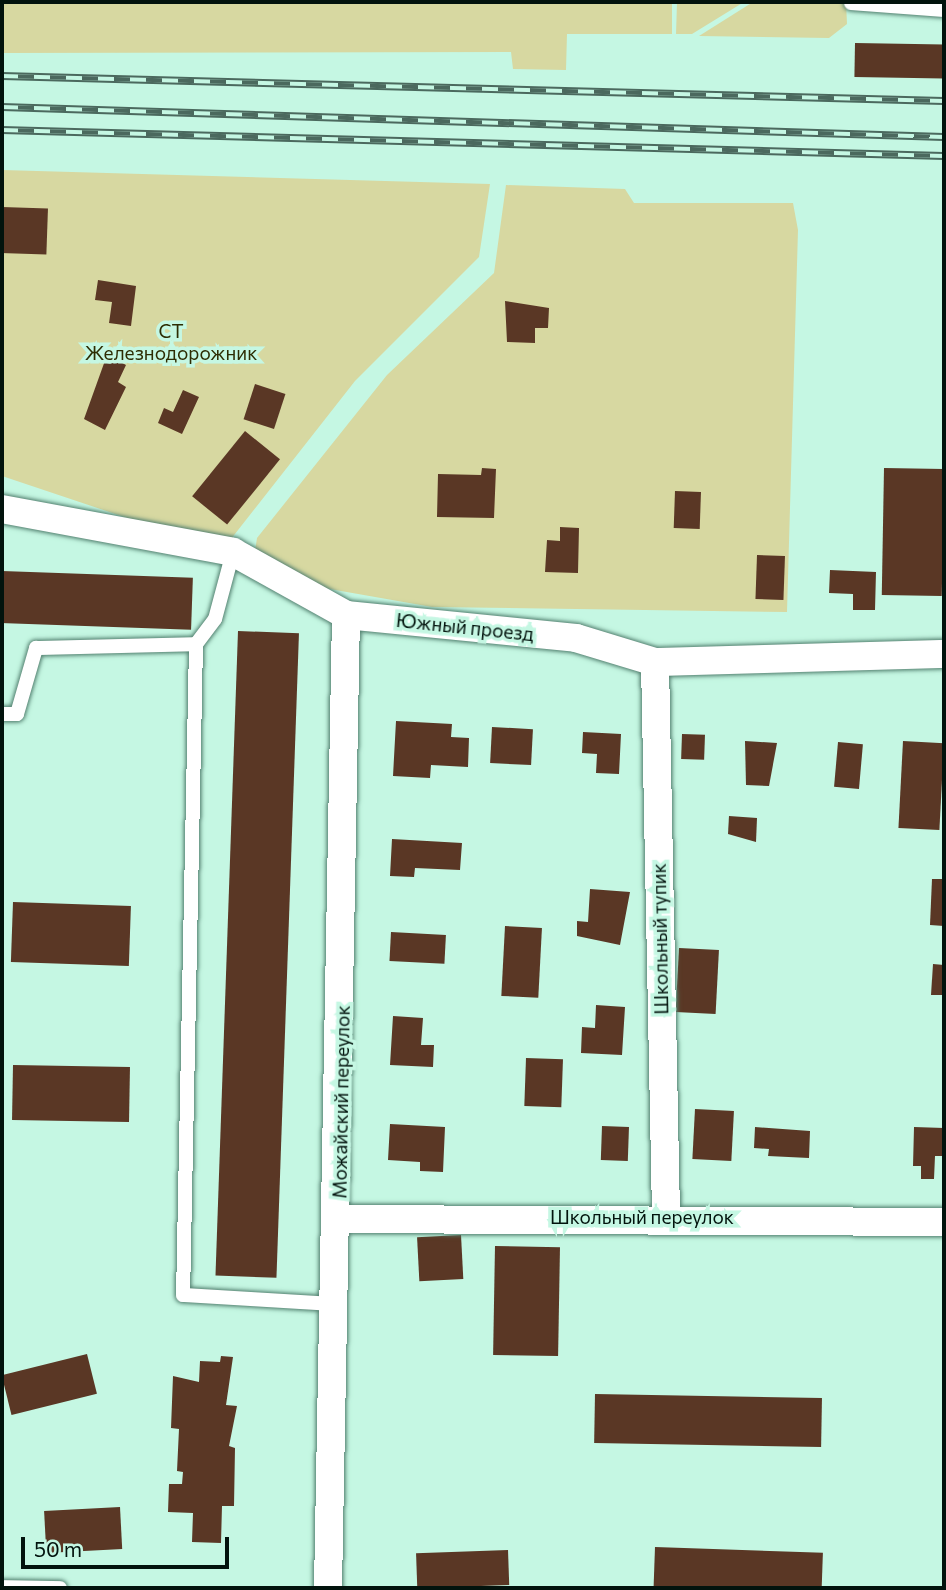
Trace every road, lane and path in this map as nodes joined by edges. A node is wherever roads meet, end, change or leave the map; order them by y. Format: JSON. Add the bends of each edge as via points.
{"nodes":[{"id":1,"x":851,"y":3,"type":"edge"},
{"id":2,"x":944,"y":10,"type":"edge"},
{"id":3,"x":2,"y":509,"type":"edge"},
{"id":4,"x":233,"y":552,"type":"junction"},
{"id":5,"x":346,"y":615,"type":"junction"},
{"id":6,"x":196,"y":644,"type":"junction"},
{"id":7,"x":944,"y":654,"type":"edge"},
{"id":8,"x":655,"y":662,"type":"junction"},
{"id":9,"x":2,"y":714,"type":"edge"},
{"id":10,"x":666,"y":1215,"type":"junction"},
{"id":11,"x":340,"y":1219,"type":"junction"},
{"id":12,"x":944,"y":1222,"type":"edge"},
{"id":13,"x":337,"y":1304,"type":"junction"},
{"id":14,"x":2,"y":1587,"type":"edge"},
{"id":15,"x":60,"y":1588,"type":"edge"},
{"id":16,"x":328,"y":1588,"type":"edge"}],
"edges":[{"from":1,"to":2,"type":"lane"},
{"from":3,"to":4,"type":"street","name":"Южный проезд"},
{"from":4,"to":5,"type":"street","name":"Южный проезд"},
{"from":4,"to":6,"type":"lane","via":[[215,619]]},
{"from":5,"to":8,"type":"street","name":"Южный проезд","via":[[576,638]]},
{"from":5,"to":11,"type":"street","name":"Можайский переулок"},
{"from":6,"to":9,"type":"lane","via":[[36,648],[17,714]]},
{"from":6,"to":13,"type":"lane","via":[[183,1295]]},
{"from":7,"to":8,"type":"street","name":"Южный проезд"},
{"from":8,"to":10,"type":"street","name":"Школьный тупик"},
{"from":10,"to":11,"type":"street","name":"Школьный переулок"},
{"from":10,"to":12,"type":"street","name":"Школьный переулок"},
{"from":11,"to":13,"type":"street","name":"Можайский переулок"},
{"from":13,"to":16,"type":"street","name":"Можайский переулок"},
{"from":14,"to":15,"type":"lane"}]}
